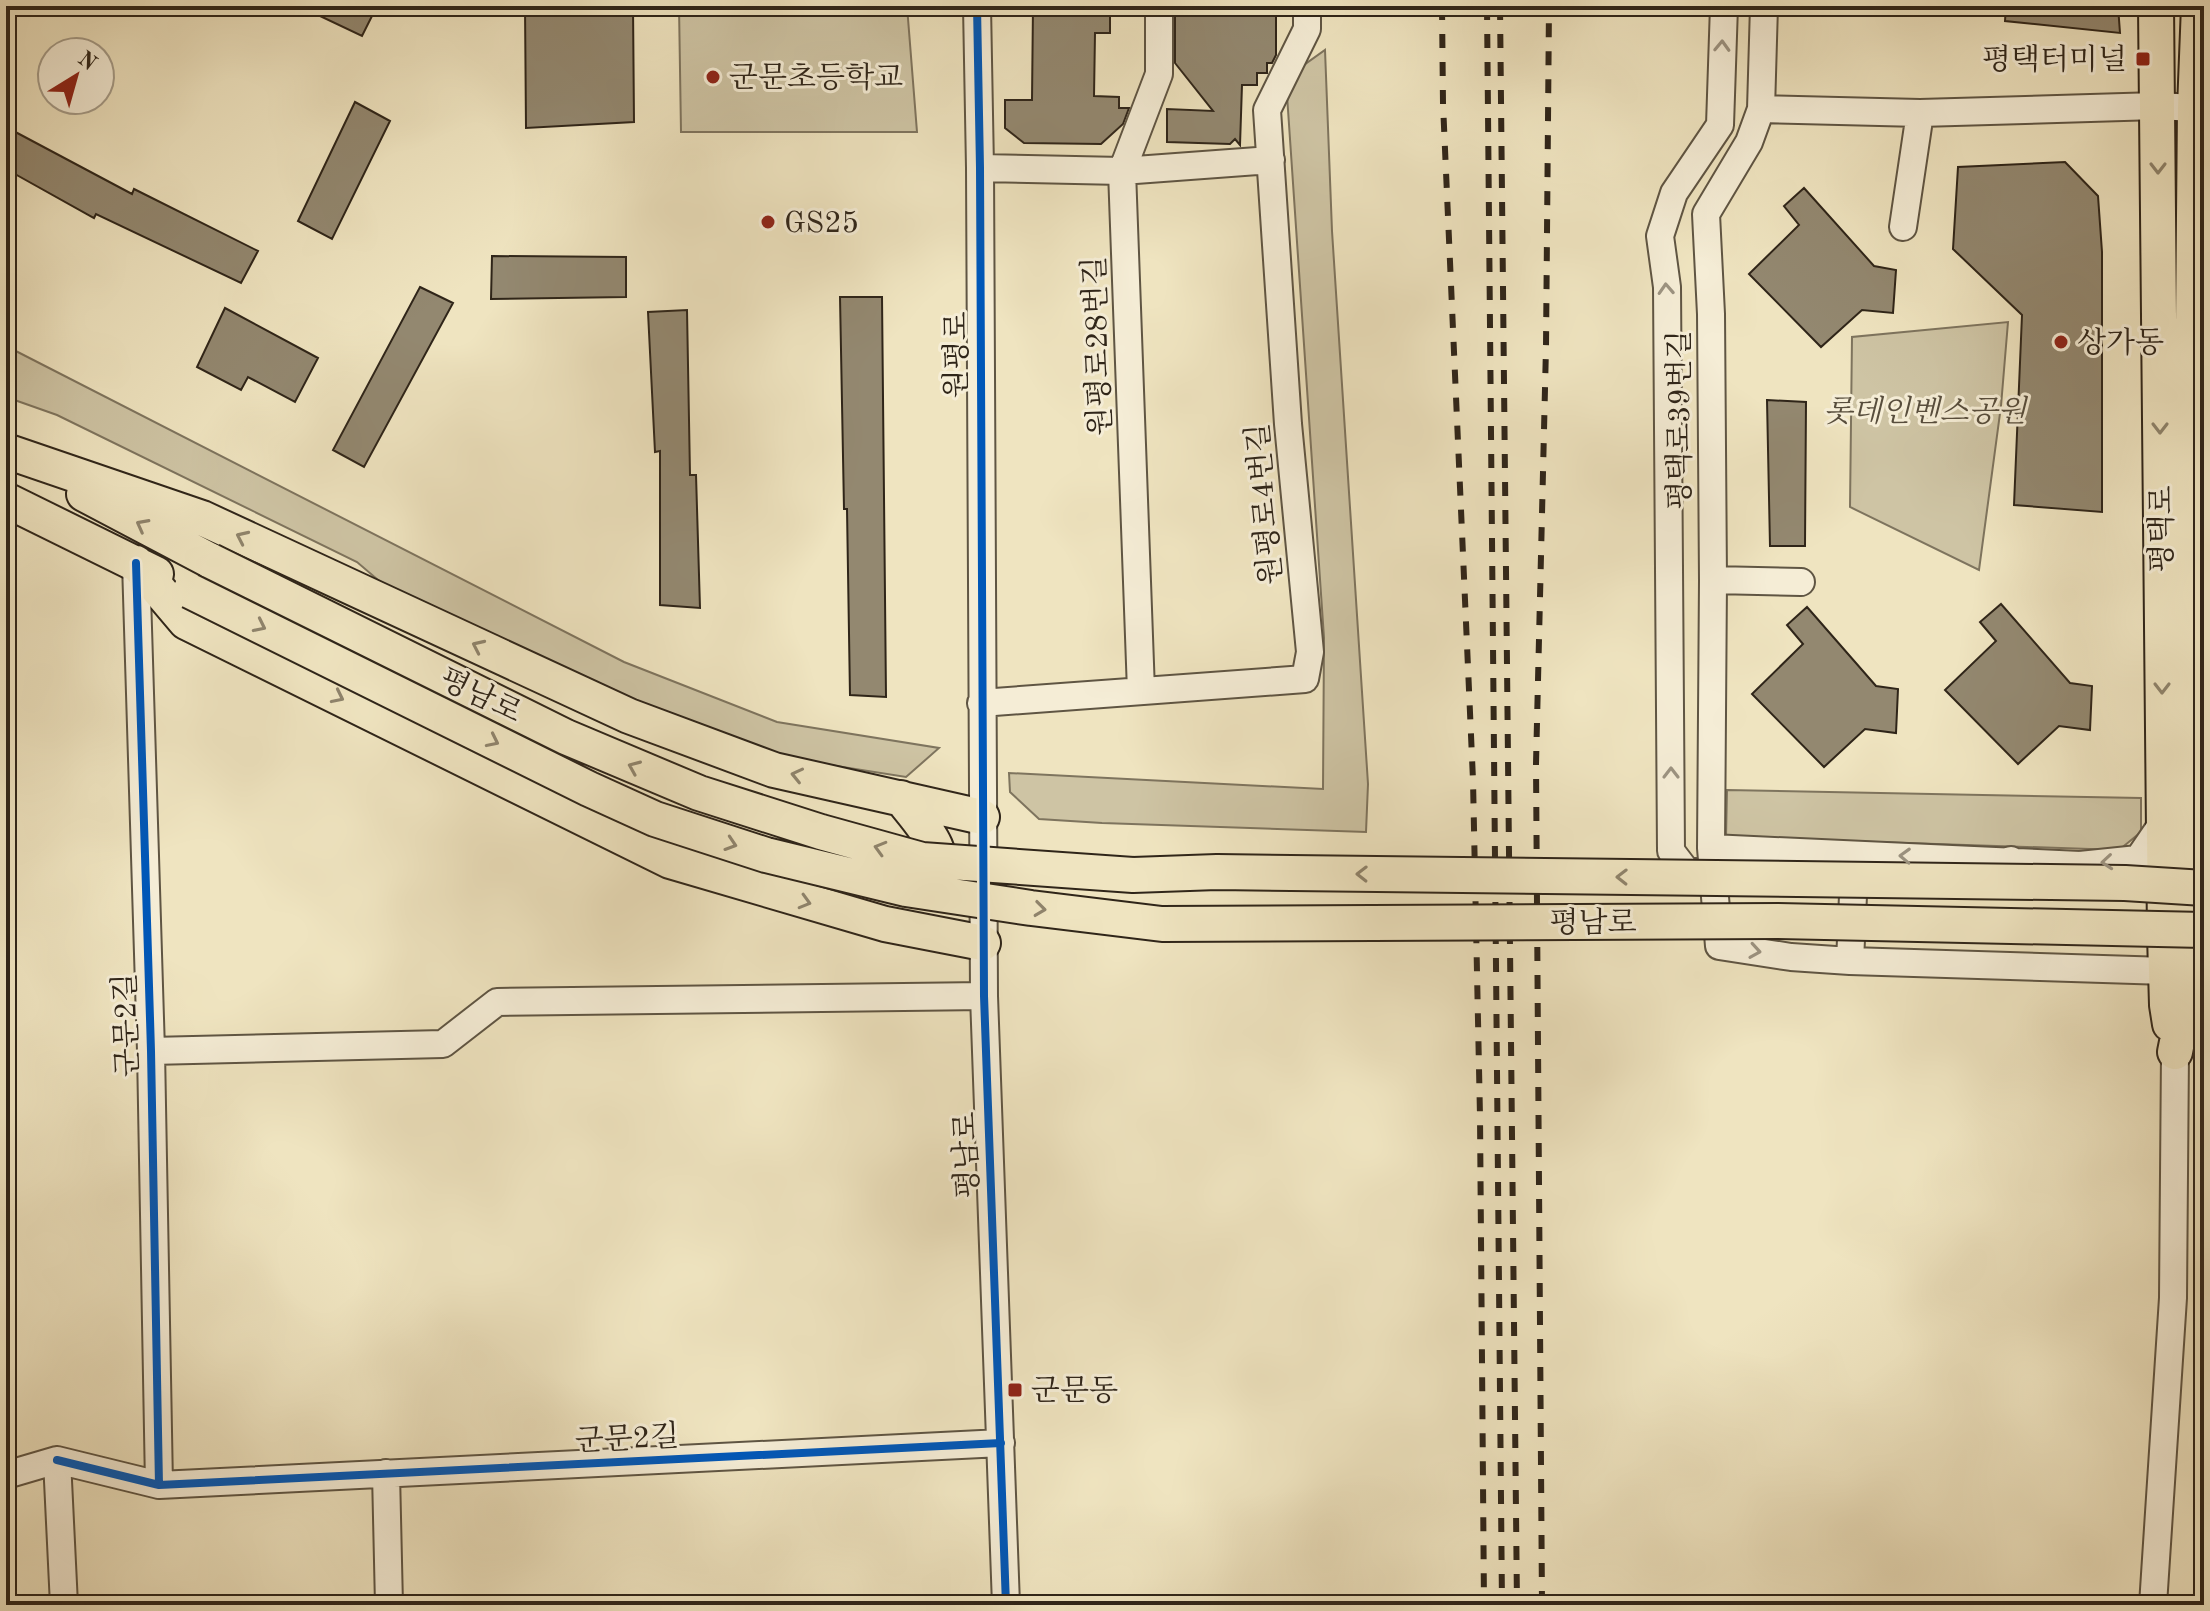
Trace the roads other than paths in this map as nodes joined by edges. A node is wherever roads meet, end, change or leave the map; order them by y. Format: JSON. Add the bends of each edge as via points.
{"nodes":[{"id":1,"x":977,"y":6,"type":"edge"},
{"id":2,"x":1159,"y":6,"type":"edge"},
{"id":3,"x":1307,"y":6,"type":"edge"},
{"id":4,"x":1724,"y":6,"type":"edge"},
{"id":5,"x":1764,"y":6,"type":"edge"},
{"id":6,"x":2156,"y":6,"type":"edge"},
{"id":7,"x":2199,"y":6,"type":"edge"},
{"id":8,"x":2157,"y":106,"type":"junction"},
{"id":9,"x":2195,"y":108,"type":"junction"},
{"id":10,"x":1761,"y":109,"type":"junction"},
{"id":11,"x":1920,"y":113,"type":"junction"},
{"id":12,"x":1271,"y":160,"type":"junction"},
{"id":13,"x":980,"y":168,"type":"junction"},
{"id":14,"x":1122,"y":171,"type":"junction"},
{"id":15,"x":1903,"y":227,"type":"dead end"},
{"id":16,"x":6,"y":452,"type":"edge"},
{"id":17,"x":6,"y":500,"type":"edge"},
{"id":18,"x":136,"y":563,"type":"junction"},
{"id":19,"x":1713,"y":580,"type":"junction"},
{"id":20,"x":1801,"y":582,"type":"dead end"},
{"id":21,"x":1141,"y":691,"type":"junction"},
{"id":22,"x":981,"y":703,"type":"junction"},
{"id":23,"x":901,"y":798,"type":"junction"},
{"id":24,"x":2196,"y":801,"type":"edge"},
{"id":25,"x":982,"y":817,"type":"junction"},
{"id":26,"x":2164,"y":821,"type":"junction"},
{"id":27,"x":1712,"y":860,"type":"junction"},
{"id":28,"x":2011,"y":860,"type":"junction"},
{"id":29,"x":1854,"y":874,"type":"junction"},
{"id":30,"x":2190,"y":879,"type":"edge"},
{"id":31,"x":885,"y":924,"type":"junction"},
{"id":32,"x":2204,"y":930,"type":"edge"},
{"id":33,"x":2165,"y":935,"type":"junction"},
{"id":34,"x":983,"y":943,"type":"junction"},
{"id":35,"x":1850,"y":961,"type":"junction"},
{"id":36,"x":1881,"y":962,"type":"junction"},
{"id":37,"x":2174,"y":972,"type":"edge"},
{"id":38,"x":984,"y":996,"type":"junction"},
{"id":39,"x":151,"y":1051,"type":"junction"},
{"id":40,"x":2175,"y":1052,"type":"junction"},
{"id":41,"x":1001,"y":1443,"type":"junction"},
{"id":42,"x":57,"y":1460,"type":"junction"},
{"id":43,"x":386,"y":1473,"type":"junction"},
{"id":44,"x":6,"y":1475,"type":"edge"},
{"id":45,"x":159,"y":1485,"type":"junction"},
{"id":46,"x":64,"y":1605,"type":"edge"},
{"id":47,"x":389,"y":1605,"type":"edge"},
{"id":48,"x":1006,"y":1605,"type":"edge"},
{"id":49,"x":2153,"y":1605,"type":"edge"}],
"edges":[{"from":1,"to":13,"type":"street","name":"원평로"},
{"from":2,"to":14,"type":"street","name":"원평로28번길","via":[[1159,74]]},
{"from":3,"to":12,"type":"street","name":"원평로4번길","via":[[1307,29],[1267,110]]},
{"from":27,"to":4,"type":"street","one_way":true,"via":[[1687,872],[1671,851],[1667,287],[1660,236],[1674,193],[1720,125]]},
{"from":5,"to":10,"type":"street","name":"평택로39번길"},
{"from":6,"to":8,"type":"main road","name":"평택로"},
{"from":7,"to":9,"type":"main road","name":"평택로"},
{"from":8,"to":9,"type":"street"},
{"from":8,"to":11,"type":"street"},
{"from":8,"to":26,"type":"main road","name":"평택로","one_way":true},
{"from":9,"to":24,"type":"main road","name":"평택로"},
{"from":10,"to":11,"type":"street"},
{"from":10,"to":19,"type":"street","name":"평택로39번길","via":[[1749,142],[1706,214]]},
{"from":11,"to":15,"type":"street"},
{"from":12,"to":14,"type":"street"},
{"from":12,"to":21,"type":"street","name":"원평로4번길","via":[[1310,652],[1305,679]]},
{"from":13,"to":14,"type":"street"},
{"from":13,"to":22,"type":"street","name":"원평로"},
{"from":14,"to":21,"type":"street","name":"원평로28번길"},
{"from":23,"to":16,"type":"main road","one_way":true,"via":[[774,770],[629,716],[202,518]]},
{"from":30,"to":16,"type":"main road","name":"평남로","one_way":true,"bridge":true,"via":[[2125,883],[1133,875],[922,860],[642,771],[211,561]]},
{"from":17,"to":18,"type":"main road","name":"평남로"},
{"from":18,"to":31,"type":"main road","one_way":true,"via":[[186,622],[670,861]]},
{"from":18,"to":32,"type":"main road","name":"평남로","one_way":true,"bridge":true,"via":[[655,819],[766,855],[906,889],[1162,924],[1778,921]]},
{"from":18,"to":39,"type":"street","name":"군문2길"},
{"from":19,"to":20,"type":"street"},
{"from":19,"to":27,"type":"street","name":"평택로39번길"},
{"from":21,"to":22,"type":"street","name":"원평로4번길"},
{"from":22,"to":25,"type":"street","name":"평남로"},
{"from":23,"to":25,"type":"main road"},
{"from":23,"to":31,"type":"main road","via":[[938,846],[940,880],[925,913]]},
{"from":24,"to":30,"type":"main road","name":"평택로"},
{"from":25,"to":34,"type":"street","name":"평남로"},
{"from":26,"to":28,"type":"street","one_way":true,"via":[[2138,859],[2080,865]]},
{"from":26,"to":30,"type":"main road","name":"평택로"},
{"from":28,"to":27,"type":"street","one_way":true},
{"from":27,"to":29,"type":"street"},
{"from":27,"to":35,"type":"street","name":"평택로39번길","one_way":true,"via":[[1719,946]]},
{"from":28,"to":29,"type":"street","via":[[1947,876]]},
{"from":29,"to":35,"type":"street"},
{"from":30,"to":33,"type":"main road","name":"평택로"},
{"from":30,"to":37,"type":"main road","name":"평택로"},
{"from":31,"to":34,"type":"main road"},
{"from":33,"to":36,"type":"street","via":[[2135,954],[1922,947]]},
{"from":33,"to":37,"type":"main road","name":"평택로"},
{"from":34,"to":38,"type":"street","name":"평남로"},
{"from":35,"to":36,"type":"street"},
{"from":36,"to":37,"type":"street"},
{"from":37,"to":40,"type":"main road"},
{"from":37,"to":40,"type":"main road","name":"평택로","via":[[2167,1005]]},
{"from":38,"to":39,"type":"street","via":[[497,1002],[443,1044]]},
{"from":38,"to":41,"type":"street","name":"평남로"},
{"from":39,"to":45,"type":"street","name":"군문2길"},
{"from":40,"to":49,"type":"street","via":[[2173,1298]]},
{"from":41,"to":43,"type":"street","name":"군문2길"},
{"from":41,"to":48,"type":"street","name":"평남로"},
{"from":42,"to":44,"type":"street"},
{"from":42,"to":45,"type":"street","name":"군문2길"},
{"from":42,"to":46,"type":"street"},
{"from":43,"to":45,"type":"street","name":"군문2길"},
{"from":43,"to":47,"type":"street"}]}
